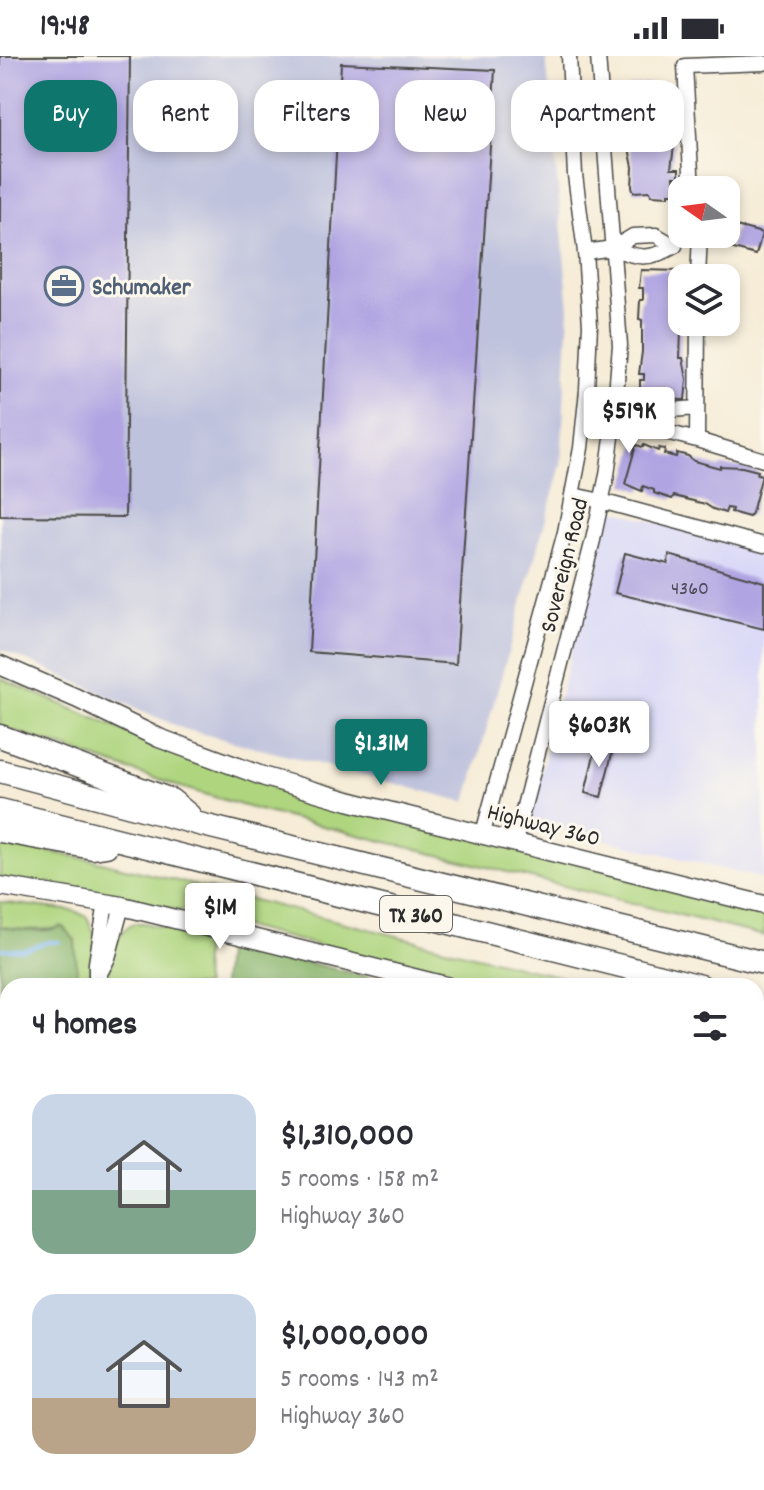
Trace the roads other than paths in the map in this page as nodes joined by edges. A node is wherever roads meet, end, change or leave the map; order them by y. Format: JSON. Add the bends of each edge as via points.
{"nodes":[{"id":1,"x":567,"y":56,"type":"edge"},
{"id":2,"x":598,"y":56,"type":"edge"},
{"id":3,"x":606,"y":56,"type":"edge"},
{"id":4,"x":764,"y":63,"type":"edge"},
{"id":5,"x":599,"y":80,"type":"edge"},
{"id":6,"x":604,"y":80,"type":"edge"},
{"id":7,"x":605,"y":152,"type":"edge"},
{"id":8,"x":691,"y":176,"type":"edge"},
{"id":9,"x":613,"y":248,"type":"junction"},
{"id":10,"x":585,"y":252,"type":"junction"},
{"id":11,"x":698,"y":336,"type":"edge"},
{"id":12,"x":697,"y":408,"type":"junction"},
{"id":13,"x":697,"y":440,"type":"junction"},
{"id":14,"x":764,"y":460,"type":"edge"},
{"id":15,"x":573,"y":495,"type":"junction"},
{"id":16,"x":601,"y":501,"type":"junction"},
{"id":17,"x":764,"y":545,"type":"edge"},
{"id":18,"x":0,"y":665,"type":"edge"},
{"id":19,"x":0,"y":736,"type":"edge"},
{"id":20,"x":0,"y":771,"type":"edge"},
{"id":21,"x":0,"y":810,"type":"edge"},
{"id":22,"x":199,"y":824,"type":"junction"},
{"id":23,"x":0,"y":831,"type":"edge"},
{"id":24,"x":483,"y":833,"type":"junction"},
{"id":25,"x":515,"y":841,"type":"junction"},
{"id":26,"x":131,"y":843,"type":"junction"},
{"id":27,"x":0,"y":886,"type":"edge"},
{"id":28,"x":114,"y":905,"type":"junction"},
{"id":29,"x":764,"y":905,"type":"edge"},
{"id":30,"x":764,"y":963,"type":"edge"},
{"id":31,"x":96,"y":978,"type":"edge"},
{"id":32,"x":413,"y":978,"type":"edge"},
{"id":33,"x":669,"y":978,"type":"edge"}],
"edges":[{"from":1,"to":10,"type":"street","name":"Sovereign Road"},
{"from":2,"to":5,"type":"street","name":"Sovereign Road"},
{"from":3,"to":6,"type":"street"},
{"from":4,"to":8,"type":"street","via":[[685,66]]},
{"from":7,"to":9,"type":"street","name":"Sovereign Road"},
{"from":9,"to":10,"type":"street"},
{"from":9,"to":16,"type":"street","name":"Sovereign Road","via":[[620,345]]},
{"from":10,"to":15,"type":"street","name":"Sovereign Road","via":[[587,390]]},
{"from":11,"to":12,"type":"street"},
{"from":12,"to":13,"type":"street"},
{"from":12,"to":13,"type":"street","via":[[659,411],[651,422],[654,429]]},
{"from":13,"to":14,"type":"street"},
{"from":15,"to":16,"type":"street"},
{"from":15,"to":24,"type":"street","name":"Sovereign Road"},
{"from":16,"to":17,"type":"street"},
{"from":16,"to":25,"type":"street","name":"Sovereign Road"},
{"from":18,"to":24,"type":"main road","name":"Highway 360","via":[[159,738],[265,777]]},
{"from":19,"to":22,"type":"highway","via":[[171,800]]},
{"from":20,"to":22,"type":"highway","number":"TX 360"},
{"from":21,"to":26,"type":"highway","number":"TX 360"},
{"from":22,"to":30,"type":"highway","number":"TX 360"},
{"from":23,"to":26,"type":"highway","via":[[93,848]]},
{"from":24,"to":25,"type":"main road","name":"Highway 360"},
{"from":25,"to":29,"type":"main road","name":"Highway 360"},
{"from":26,"to":33,"type":"highway","number":"TX 360"},
{"from":27,"to":28,"type":"main road"},
{"from":28,"to":31,"type":"street"},
{"from":28,"to":32,"type":"main road"}]}
